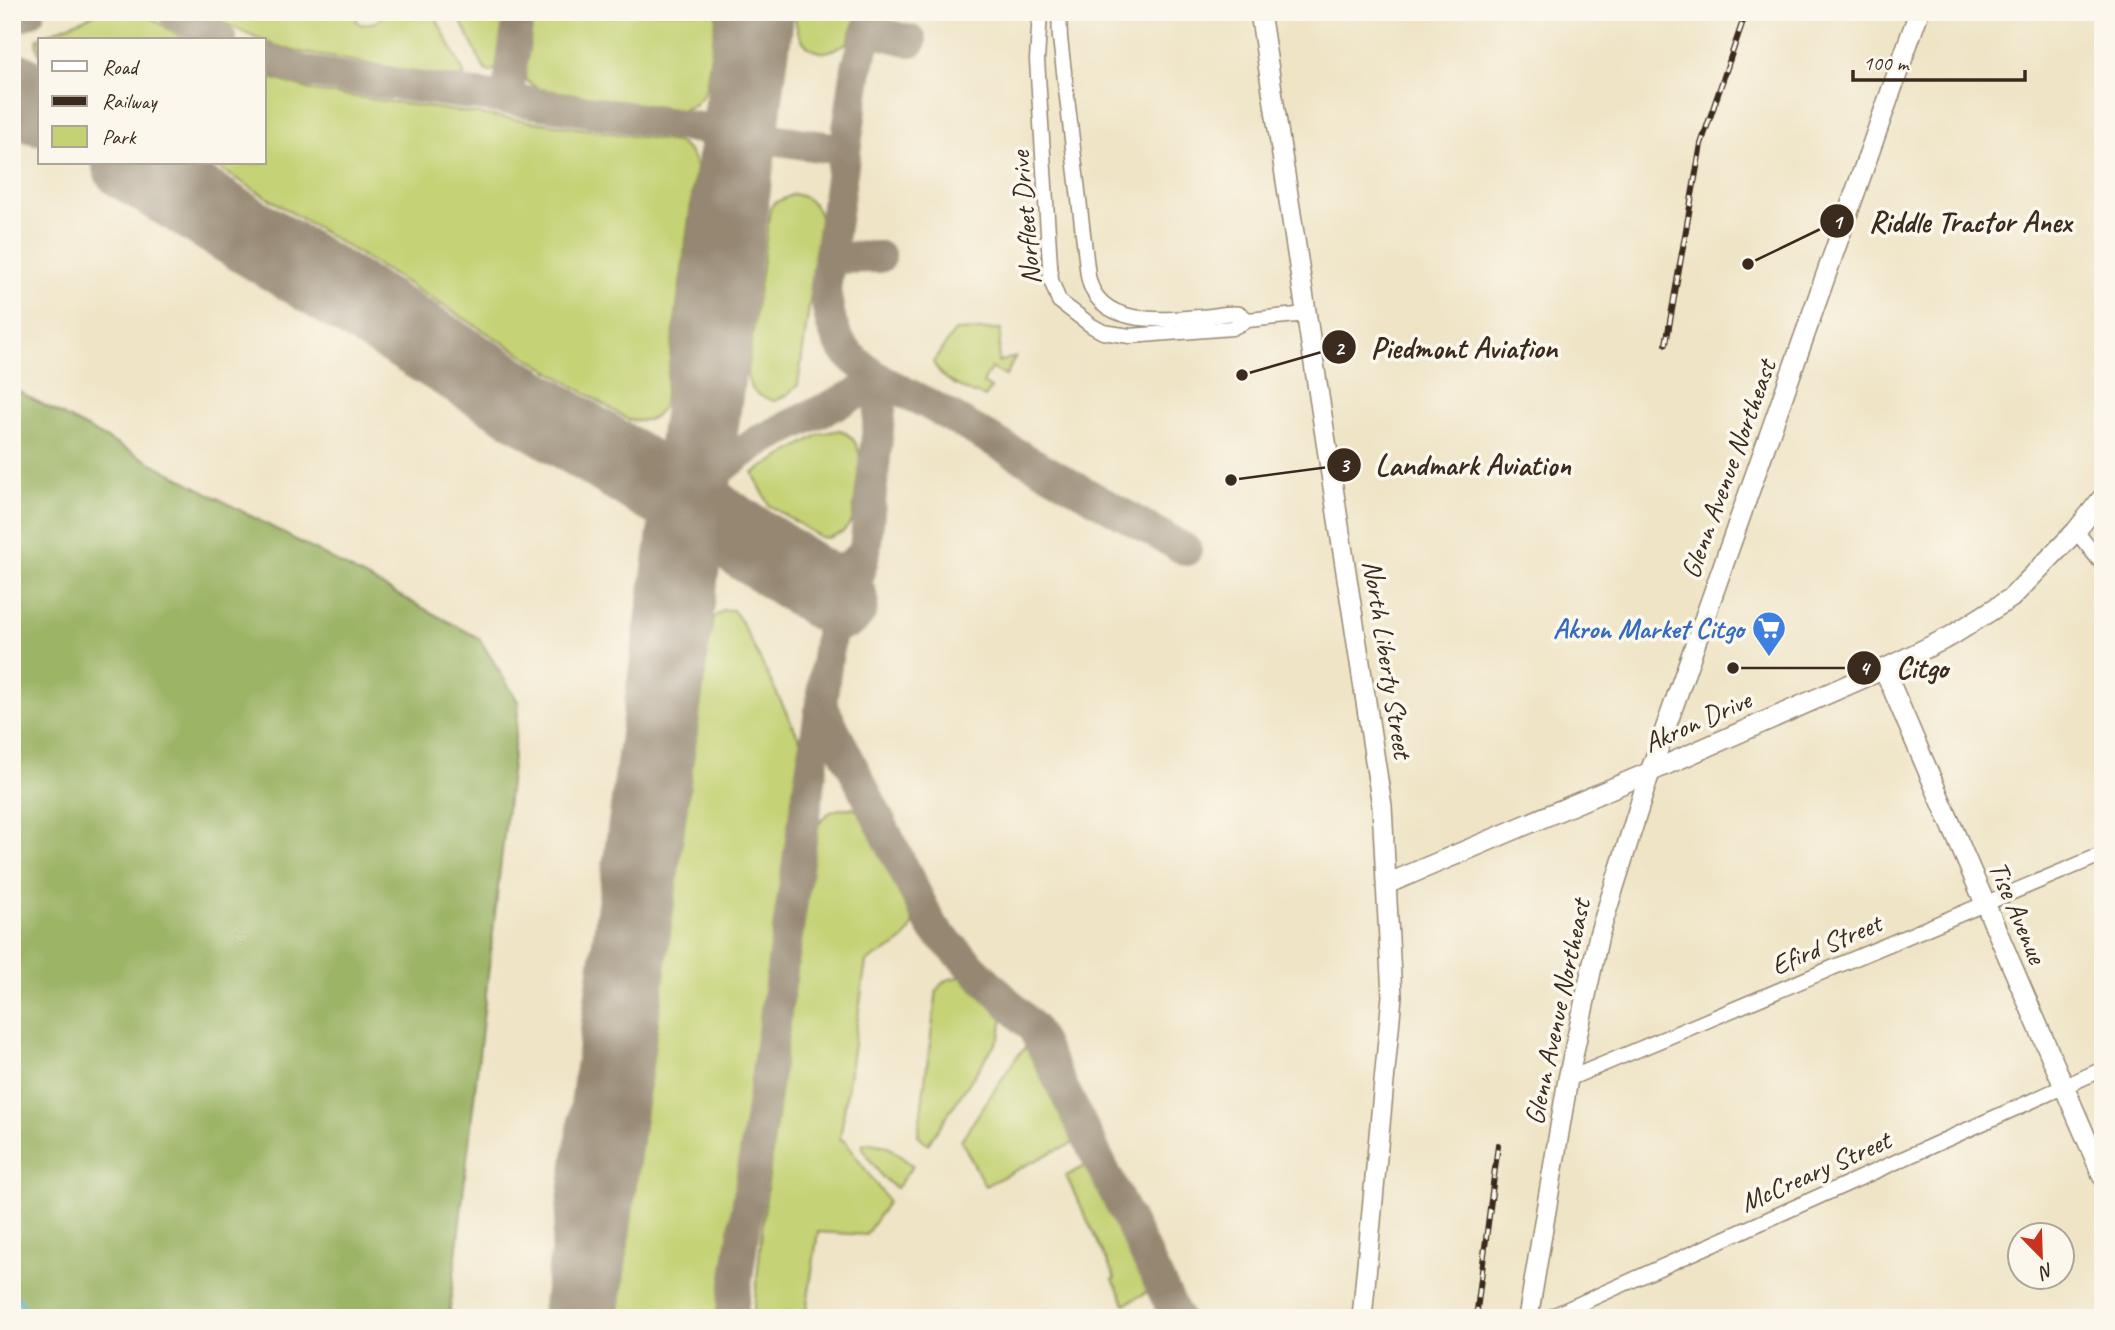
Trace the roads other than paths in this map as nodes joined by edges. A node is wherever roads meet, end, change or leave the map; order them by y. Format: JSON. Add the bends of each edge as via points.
{"nodes":[{"id":1,"x":1040,"y":12,"type":"edge"},
{"id":2,"x":1059,"y":12,"type":"edge"},
{"id":3,"x":1261,"y":12,"type":"edge"},
{"id":4,"x":1919,"y":12,"type":"edge"},
{"id":5,"x":1307,"y":314,"type":"junction"},
{"id":6,"x":1248,"y":320,"type":"junction"},
{"id":7,"x":2103,"y":496,"type":"edge"},
{"id":8,"x":2076,"y":531,"type":"junction"},
{"id":9,"x":2103,"y":565,"type":"edge"},
{"id":10,"x":1884,"y":669,"type":"junction"},
{"id":11,"x":1650,"y":772,"type":"junction"},
{"id":12,"x":2103,"y":854,"type":"edge"},
{"id":13,"x":1387,"y":884,"type":"junction"},
{"id":14,"x":1984,"y":904,"type":"junction"},
{"id":15,"x":2103,"y":1069,"type":"edge"},
{"id":16,"x":1568,"y":1079,"type":"junction"},
{"id":17,"x":2063,"y":1087,"type":"junction"},
{"id":18,"x":2103,"y":1177,"type":"edge"},
{"id":19,"x":1362,"y":1318,"type":"edge"},
{"id":20,"x":1528,"y":1318,"type":"edge"},
{"id":21,"x":1548,"y":1318,"type":"edge"}],
"edges":[{"from":1,"to":6,"type":"street","name":"Norfleet Drive","via":[[1037,60],[1051,280],[1059,301],[1103,332],[1130,336],[1232,328]]},
{"from":2,"to":6,"type":"street","name":"Norfleet Drive","via":[[1093,292],[1122,315],[1172,319],[1239,314]]},
{"from":3,"to":5,"type":"main road","name":"North Liberty Street"},
{"from":4,"to":11,"type":"main road","name":"Glenn Avenue Northeast"},
{"from":5,"to":6,"type":"street","name":"Norfleet Drive"},
{"from":5,"to":13,"type":"main road","name":"North Liberty Street","via":[[1382,806]]},
{"from":7,"to":8,"type":"main road","name":"Akron Drive"},
{"from":8,"to":9,"type":"street"},
{"from":8,"to":10,"type":"main road","name":"Akron Drive","via":[[2011,598],[1951,636]]},
{"from":10,"to":11,"type":"main road","name":"Akron Drive"},
{"from":10,"to":14,"type":"main road","name":"Tise Avenue"},
{"from":11,"to":13,"type":"main road","name":"Akron Drive"},
{"from":11,"to":16,"type":"main road","name":"Glenn Avenue Northeast","via":[[1599,935]]},
{"from":12,"to":14,"type":"street","name":"Efird Street"},
{"from":13,"to":19,"type":"main road","name":"North Liberty Street","via":[[1392,996]]},
{"from":14,"to":16,"type":"street","name":"Efird Street"},
{"from":14,"to":17,"type":"main road","name":"Tise Avenue"},
{"from":15,"to":17,"type":"street","name":"McCreary Street"},
{"from":16,"to":20,"type":"main road","name":"Glenn Avenue Northeast"},
{"from":17,"to":18,"type":"main road","name":"Tise Avenue"},
{"from":17,"to":21,"type":"street","name":"McCreary Street"}]}
